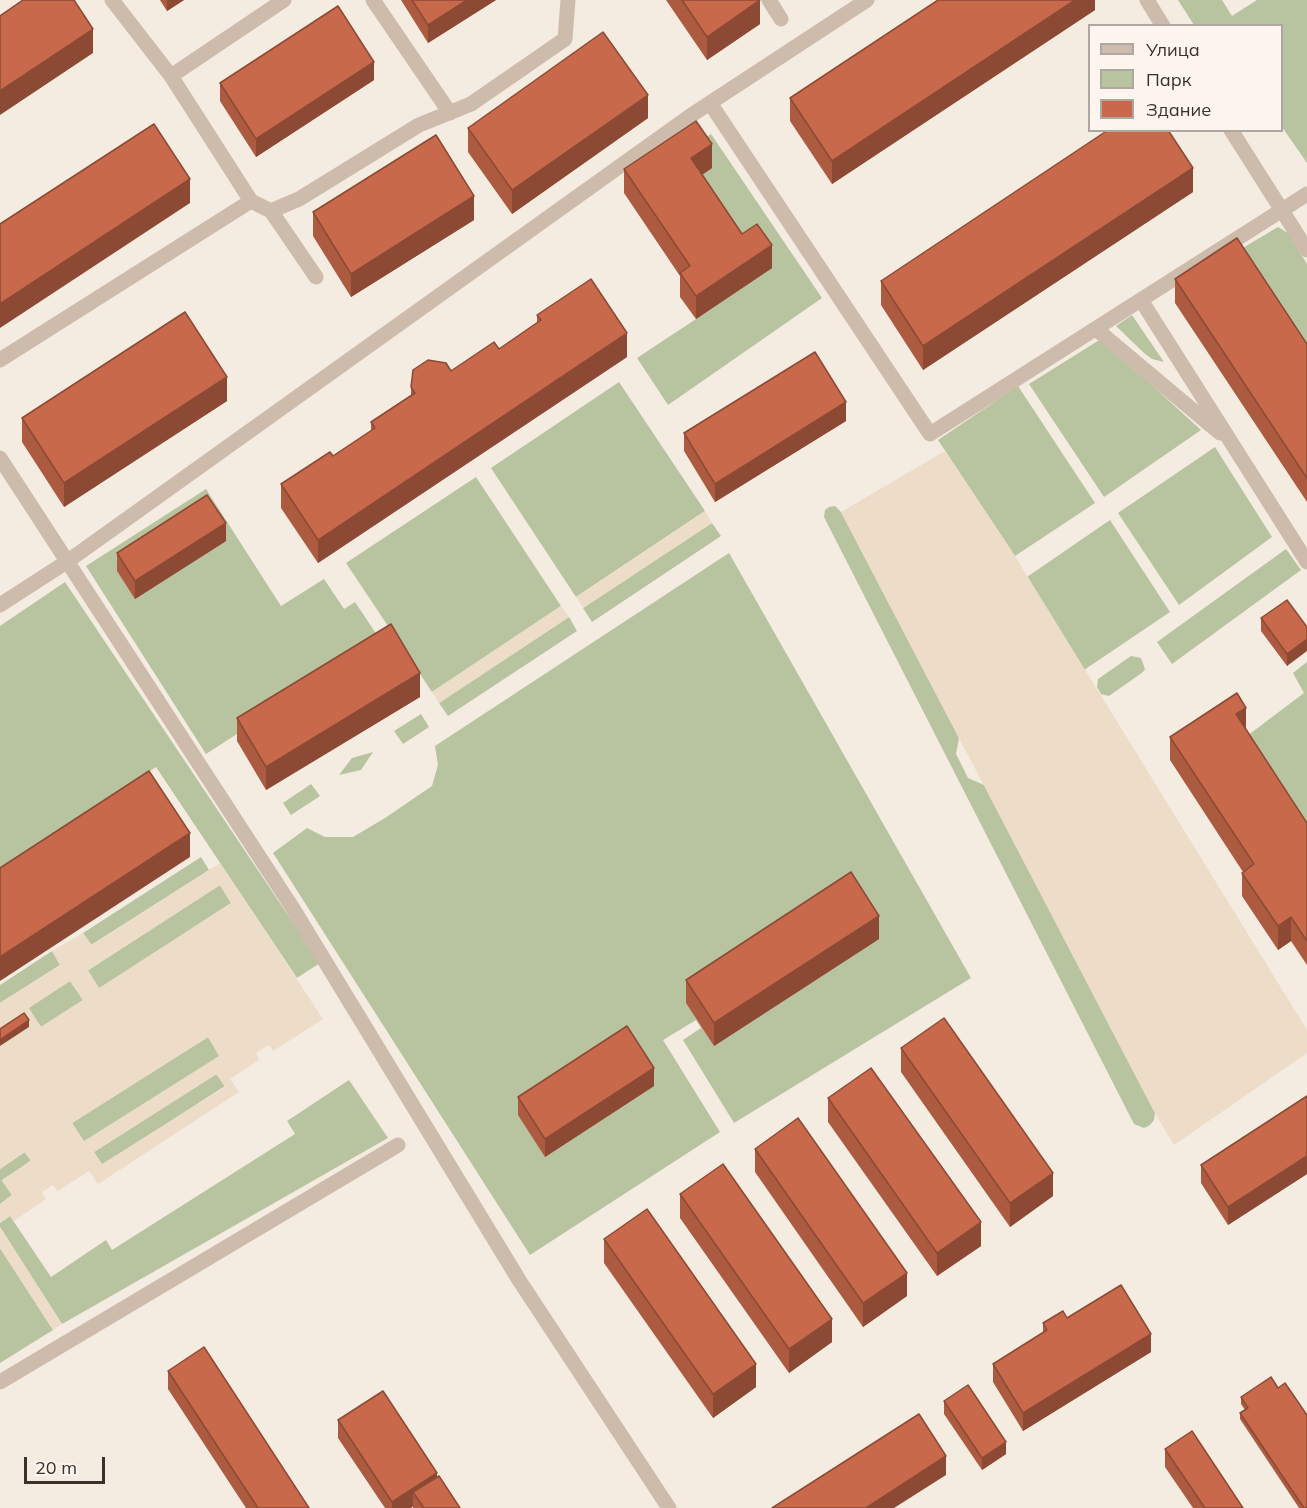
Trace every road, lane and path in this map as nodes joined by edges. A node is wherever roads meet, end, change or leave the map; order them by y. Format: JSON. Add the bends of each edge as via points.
{"nodes":[{"id":1,"x":112,"y":0,"type":"edge"},
{"id":2,"x":284,"y":0,"type":"edge"},
{"id":3,"x":373,"y":0,"type":"edge"},
{"id":4,"x":568,"y":0,"type":"edge"},
{"id":5,"x":769,"y":0,"type":"edge"},
{"id":6,"x":867,"y":0,"type":"edge"},
{"id":7,"x":1147,"y":0,"type":"edge"},
{"id":8,"x":781,"y":20,"type":"dead end"},
{"id":9,"x":1162,"y":24,"type":"edge"},
{"id":10,"x":171,"y":76,"type":"junction"},
{"id":11,"x":710,"y":103,"type":"junction"},
{"id":12,"x":450,"y":112,"type":"junction"},
{"id":13,"x":1232,"y":132,"type":"edge"},
{"id":14,"x":1307,"y":194,"type":"edge"},
{"id":15,"x":251,"y":201,"type":"junction"},
{"id":16,"x":1282,"y":210,"type":"junction"},
{"id":17,"x":271,"y":211,"type":"junction"},
{"id":18,"x":1307,"y":250,"type":"edge"},
{"id":19,"x":316,"y":277,"type":"dead end"},
{"id":20,"x":1141,"y":300,"type":"junction"},
{"id":21,"x":1096,"y":329,"type":"junction"},
{"id":22,"x":0,"y":360,"type":"edge"},
{"id":23,"x":1232,"y":442,"type":"junction"},
{"id":24,"x":0,"y":458,"type":"edge"},
{"id":25,"x":68,"y":561,"type":"junction"},
{"id":26,"x":1307,"y":562,"type":"edge"},
{"id":27,"x":0,"y":605,"type":"edge"},
{"id":28,"x":398,"y":1145,"type":"dead end"},
{"id":29,"x":0,"y":1382,"type":"edge"},
{"id":30,"x":669,"y":1508,"type":"edge"}],
"edges":[{"from":1,"to":10,"type":"lane"},
{"from":2,"to":10,"type":"lane"},
{"from":3,"to":12,"type":"lane"},
{"from":4,"to":12,"type":"lane","via":[[565,39],[471,104]]},
{"from":5,"to":8,"type":"lane"},
{"from":6,"to":11,"type":"lane"},
{"from":7,"to":9,"type":"lane"},
{"from":10,"to":15,"type":"lane"},
{"from":11,"to":21,"type":"lane","via":[[930,434]]},
{"from":11,"to":25,"type":"lane"},
{"from":12,"to":17,"type":"lane","via":[[418,125],[299,199]]},
{"from":13,"to":16,"type":"lane"},
{"from":14,"to":16,"type":"lane"},
{"from":15,"to":17,"type":"lane"},
{"from":15,"to":22,"type":"lane"},
{"from":16,"to":18,"type":"lane"},
{"from":16,"to":20,"type":"lane"},
{"from":17,"to":19,"type":"lane"},
{"from":20,"to":21,"type":"lane"},
{"from":20,"to":23,"type":"lane"},
{"from":21,"to":23,"type":"lane"},
{"from":23,"to":26,"type":"lane"},
{"from":24,"to":25,"type":"lane"},
{"from":25,"to":27,"type":"lane"},
{"from":25,"to":30,"type":"lane","via":[[292,907],[519,1280]]},
{"from":28,"to":29,"type":"lane"}]}
